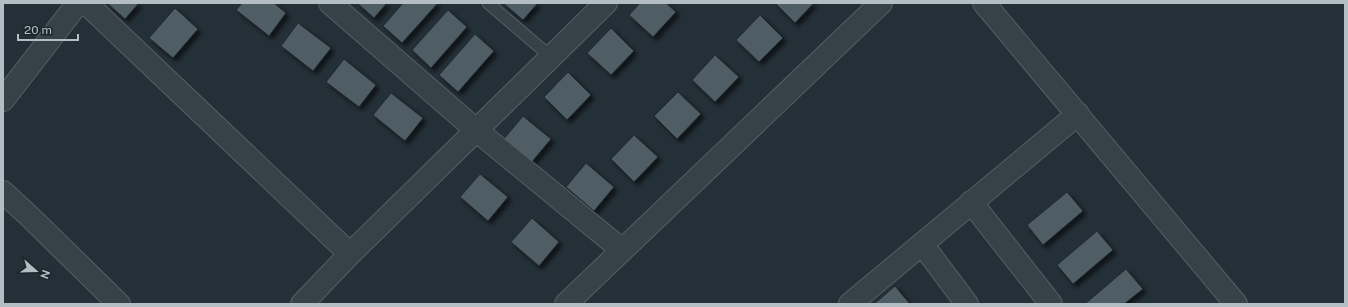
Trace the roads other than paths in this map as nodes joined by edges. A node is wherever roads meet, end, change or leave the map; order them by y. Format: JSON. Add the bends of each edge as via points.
{"nodes":[{"id":1,"x":78,"y":3,"type":"edge"},
{"id":2,"x":86,"y":3,"type":"edge"},
{"id":3,"x":330,"y":3,"type":"edge"},
{"id":4,"x":488,"y":3,"type":"edge"},
{"id":5,"x":606,"y":3,"type":"edge"},
{"id":6,"x":881,"y":3,"type":"edge"},
{"id":7,"x":984,"y":3,"type":"edge"},
{"id":8,"x":551,"y":57,"type":"junction"},
{"id":9,"x":3,"y":100,"type":"edge"},
{"id":10,"x":1078,"y":114,"type":"junction"},
{"id":11,"x":476,"y":130,"type":"junction"},
{"id":12,"x":3,"y":192,"type":"edge"},
{"id":13,"x":971,"y":202,"type":"junction"},
{"id":14,"x":922,"y":244,"type":"junction"},
{"id":15,"x":622,"y":250,"type":"junction"},
{"id":16,"x":350,"y":254,"type":"junction"},
{"id":17,"x":118,"y":304,"type":"edge"},
{"id":18,"x":302,"y":304,"type":"edge"},
{"id":19,"x":566,"y":304,"type":"edge"},
{"id":20,"x":850,"y":304,"type":"edge"},
{"id":21,"x":967,"y":304,"type":"edge"},
{"id":22,"x":1051,"y":304,"type":"edge"},
{"id":23,"x":1236,"y":304,"type":"edge"}],
"edges":[{"from":1,"to":9,"type":"street"},
{"from":2,"to":16,"type":"street"},
{"from":3,"to":11,"type":"street"},
{"from":4,"to":8,"type":"lane"},
{"from":5,"to":8,"type":"street"},
{"from":6,"to":15,"type":"street"},
{"from":7,"to":10,"type":"street"},
{"from":8,"to":11,"type":"street"},
{"from":10,"to":13,"type":"street"},
{"from":10,"to":23,"type":"street"},
{"from":11,"to":15,"type":"street"},
{"from":11,"to":16,"type":"street"},
{"from":12,"to":17,"type":"street"},
{"from":13,"to":14,"type":"street"},
{"from":13,"to":22,"type":"street"},
{"from":14,"to":20,"type":"street"},
{"from":14,"to":21,"type":"street"},
{"from":15,"to":19,"type":"street"},
{"from":16,"to":18,"type":"street"}]}
